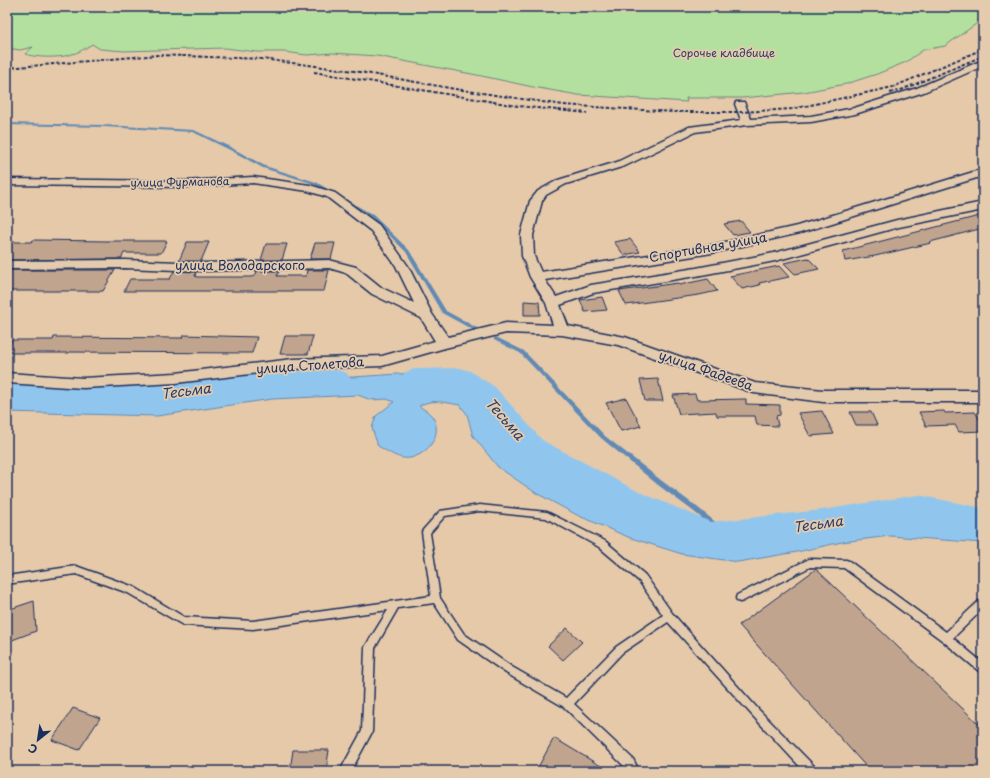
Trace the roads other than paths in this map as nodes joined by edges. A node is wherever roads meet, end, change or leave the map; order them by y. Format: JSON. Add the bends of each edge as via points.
{"nodes":[{"id":1,"x":983,"y":63,"type":"edge"},
{"id":2,"x":740,"y":104,"type":"dead end"},
{"id":3,"x":747,"y":122,"type":"junction"},
{"id":4,"x":983,"y":172,"type":"edge"},
{"id":5,"x":7,"y":182,"type":"edge"},
{"id":6,"x":983,"y":206,"type":"edge"},
{"id":7,"x":7,"y":265,"type":"edge"},
{"id":8,"x":537,"y":277,"type":"junction"},
{"id":9,"x":553,"y":303,"type":"junction"},
{"id":10,"x":426,"y":315,"type":"junction"},
{"id":11,"x":562,"y":330,"type":"junction"},
{"id":12,"x":444,"y":344,"type":"junction"},
{"id":13,"x":7,"y":378,"type":"edge"},
{"id":14,"x":983,"y":396,"type":"edge"},
{"id":15,"x":7,"y":580,"type":"edge"},
{"id":16,"x":740,"y":598,"type":"dead end"},
{"id":17,"x":436,"y":599,"type":"junction"},
{"id":18,"x":983,"y":603,"type":"edge"},
{"id":19,"x":396,"y":604,"type":"junction"},
{"id":20,"x":669,"y":616,"type":"junction"},
{"id":21,"x":946,"y":638,"type":"junction"},
{"id":22,"x":983,"y":669,"type":"edge"},
{"id":23,"x":567,"y":704,"type":"junction"},
{"id":24,"x":345,"y":771,"type":"edge"},
{"id":25,"x":634,"y":771,"type":"edge"},
{"id":26,"x":811,"y":771,"type":"edge"}],
"edges":[{"from":1,"to":3,"type":"street","via":[[947,80],[864,108],[813,118]]},
{"from":2,"to":3,"type":"street"},
{"from":3,"to":8,"type":"street","via":[[693,129],[621,164],[562,182],[542,193],[536,201],[527,235],[528,256]]},
{"from":4,"to":8,"type":"street","name":"Спортивная улица","via":[[800,229],[712,249]]},
{"from":5,"to":10,"type":"street","name":"улица Фурманова","via":[[184,184],[254,180],[310,188],[331,195],[375,228],[402,266]]},
{"from":6,"to":9,"type":"street","name":"Спортивная улица","via":[[897,224],[775,256],[591,290]]},
{"from":7,"to":10,"type":"street","name":"улица Володарского","via":[[117,264],[203,267],[329,264],[351,270],[377,291]]},
{"from":8,"to":9,"type":"street"},
{"from":9,"to":11,"type":"street"},
{"from":10,"to":12,"type":"street"},
{"from":11,"to":12,"type":"street","name":"улица Фадеева","via":[[506,328]]},
{"from":11,"to":14,"type":"street","name":"улица Фадеева","via":[[620,340],[754,388],[823,396]]},
{"from":12,"to":13,"type":"street","name":"улица Столетова","via":[[382,361],[293,364],[176,378],[83,383]]},
{"from":15,"to":19,"type":"lane","via":[[76,570],[130,590],[183,621],[214,623],[253,625]]},
{"from":16,"to":21,"type":"lane","via":[[809,563],[846,564]]},
{"from":17,"to":19,"type":"lane"},
{"from":17,"to":20,"type":"lane","via":[[426,532],[443,514],[480,508],[547,515],[602,544],[642,578]]},
{"from":17,"to":23,"type":"lane","via":[[461,636],[509,670]]},
{"from":18,"to":21,"type":"lane"},
{"from":19,"to":24,"type":"lane","via":[[370,647],[367,732]]},
{"from":20,"to":23,"type":"lane","via":[[619,650]]},
{"from":20,"to":26,"type":"lane"},
{"from":21,"to":22,"type":"lane"},
{"from":23,"to":25,"type":"lane","via":[[629,763]]}]}
